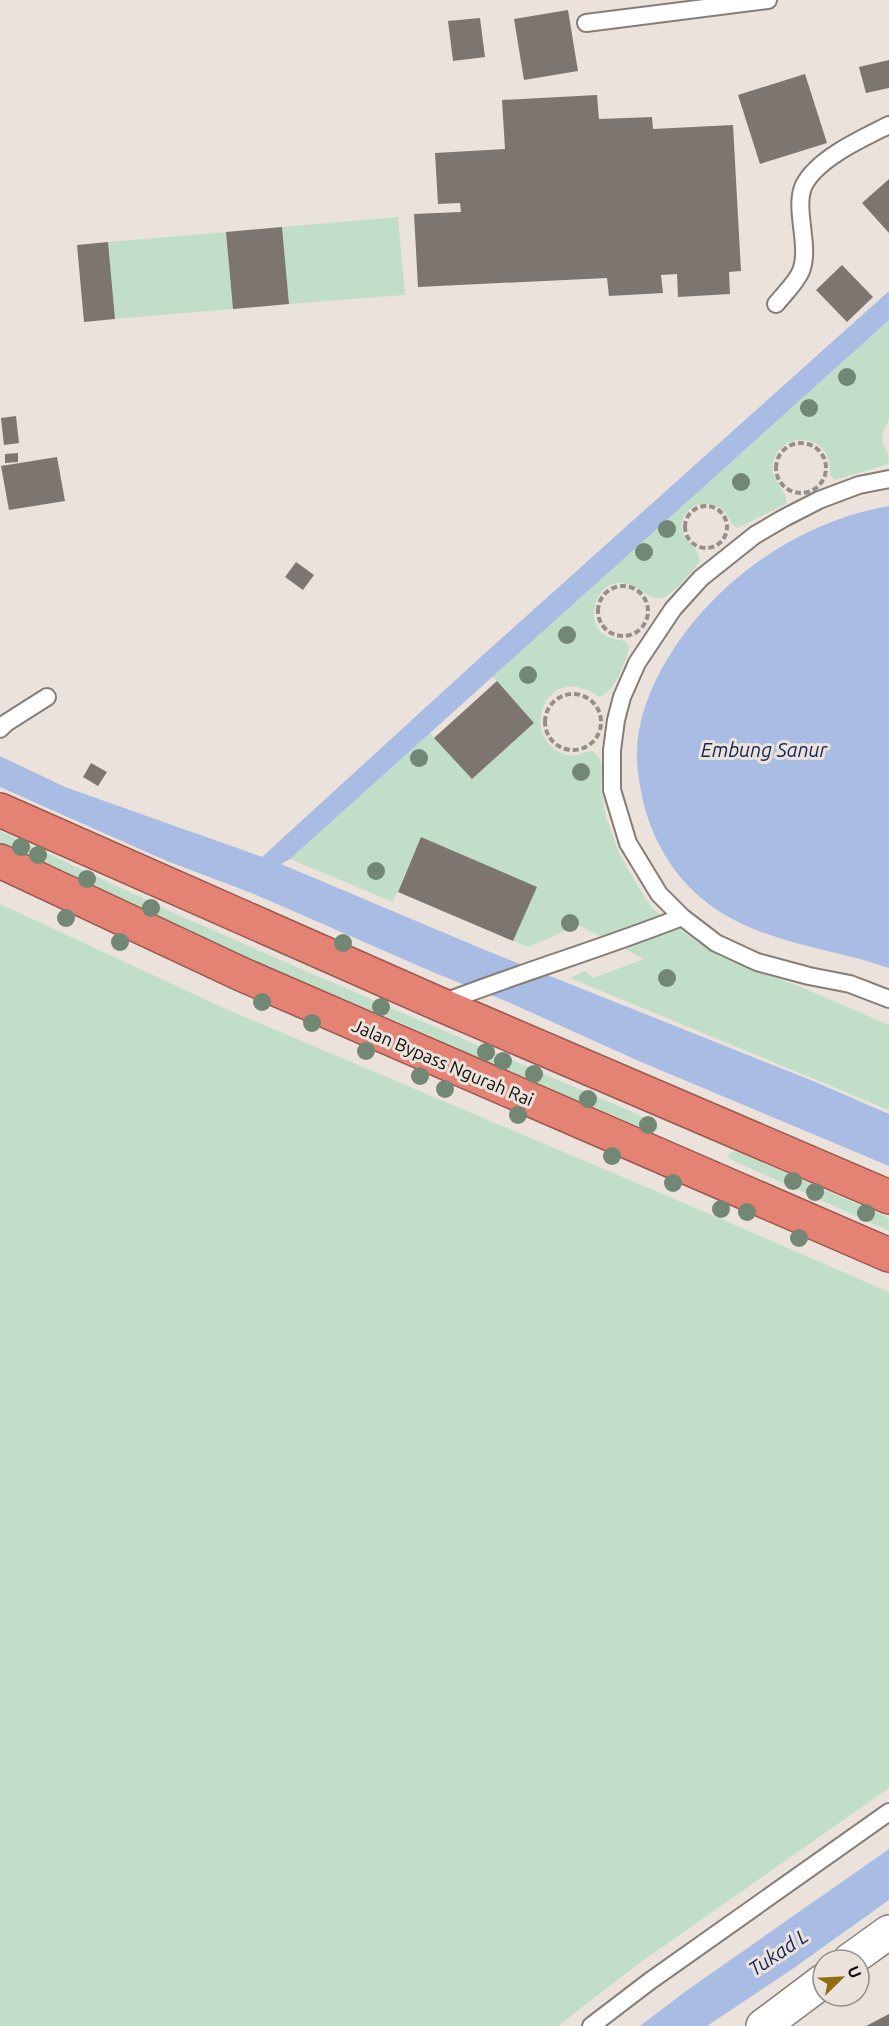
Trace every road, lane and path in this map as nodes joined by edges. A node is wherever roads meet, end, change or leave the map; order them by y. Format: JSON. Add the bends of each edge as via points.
{"nodes":[{"id":1,"x":768,"y":0,"type":"edge"},
{"id":2,"x":586,"y":23,"type":"dead end"},
{"id":3,"x":889,"y":125,"type":"edge"},
{"id":4,"x":776,"y":304,"type":"dead end"},
{"id":5,"x":889,"y":479,"type":"edge"},
{"id":6,"x":814,"y":490,"type":"joint"},
{"id":7,"x":704,"y":506,"type":"joint"},
{"id":8,"x":636,"y":633,"type":"joint"},
{"id":9,"x":47,"y":697,"type":"dead end"},
{"id":10,"x":0,"y":729,"type":"edge"},
{"id":11,"x":587,"y":746,"type":"joint"},
{"id":12,"x":0,"y":810,"type":"edge"},
{"id":13,"x":0,"y":861,"type":"edge"},
{"id":14,"x":682,"y":917,"type":"junction"},
{"id":15,"x":889,"y":999,"type":"edge"},
{"id":16,"x":439,"y":1005,"type":"junction"},
{"id":17,"x":714,"y":1122,"type":"junction"},
{"id":18,"x":696,"y":1172,"type":"junction"},
{"id":19,"x":889,"y":1197,"type":"edge"},
{"id":20,"x":889,"y":1255,"type":"edge"},
{"id":21,"x":889,"y":1812,"type":"edge"},
{"id":22,"x":889,"y":1932,"type":"edge"},
{"id":23,"x":867,"y":1948,"type":"edge"},
{"id":24,"x":811,"y":1990,"type":"edge"},
{"id":25,"x":591,"y":2026,"type":"edge"},
{"id":26,"x":763,"y":2026,"type":"edge"}],
"edges":[{"from":1,"to":2,"type":"lane"},
{"from":3,"to":4,"type":"lane","via":[[831,157],[803,186],[804,259],[800,273]]},
{"from":5,"to":14,"type":"lane","via":[[819,500],[755,535],[701,578],[673,609],[637,663],[616,720],[612,790],[628,843],[659,894]]},
{"from":6,"to":6,"type":"path","via":[[826,470],[821,454],[804,444],[785,449],[777,463],[779,479],[798,493]]},
{"from":7,"to":7,"type":"path","via":[[691,512],[685,524],[692,543],[704,548],[723,540],[726,527],[722,514]]},
{"from":8,"to":8,"type":"path","via":[[648,613],[643,597],[630,587],[607,592],[599,606],[600,622],[611,634]]},
{"from":9,"to":10,"type":"lane"},
{"from":11,"to":11,"type":"path","via":[[599,732],[600,714],[596,706],[582,695],[555,700],[546,716],[548,734],[569,750]]},
{"from":12,"to":16,"type":"highway"},
{"from":13,"to":18,"type":"highway","name":"Jalan Bypass Ngurah Rai","via":[[241,974]]},
{"from":14,"to":15,"type":"lane","via":[[716,943],[757,962],[850,984]]},
{"from":14,"to":16,"type":"lane"},
{"from":16,"to":17,"type":"highway"},
{"from":17,"to":18,"type":"highway"},
{"from":17,"to":19,"type":"highway"},
{"from":18,"to":20,"type":"highway","name":"Jalan Bypass Ngurah Rai"},
{"from":21,"to":25,"type":"lane"},
{"from":22,"to":23,"type":"street"},
{"from":24,"to":26,"type":"street"}]}
